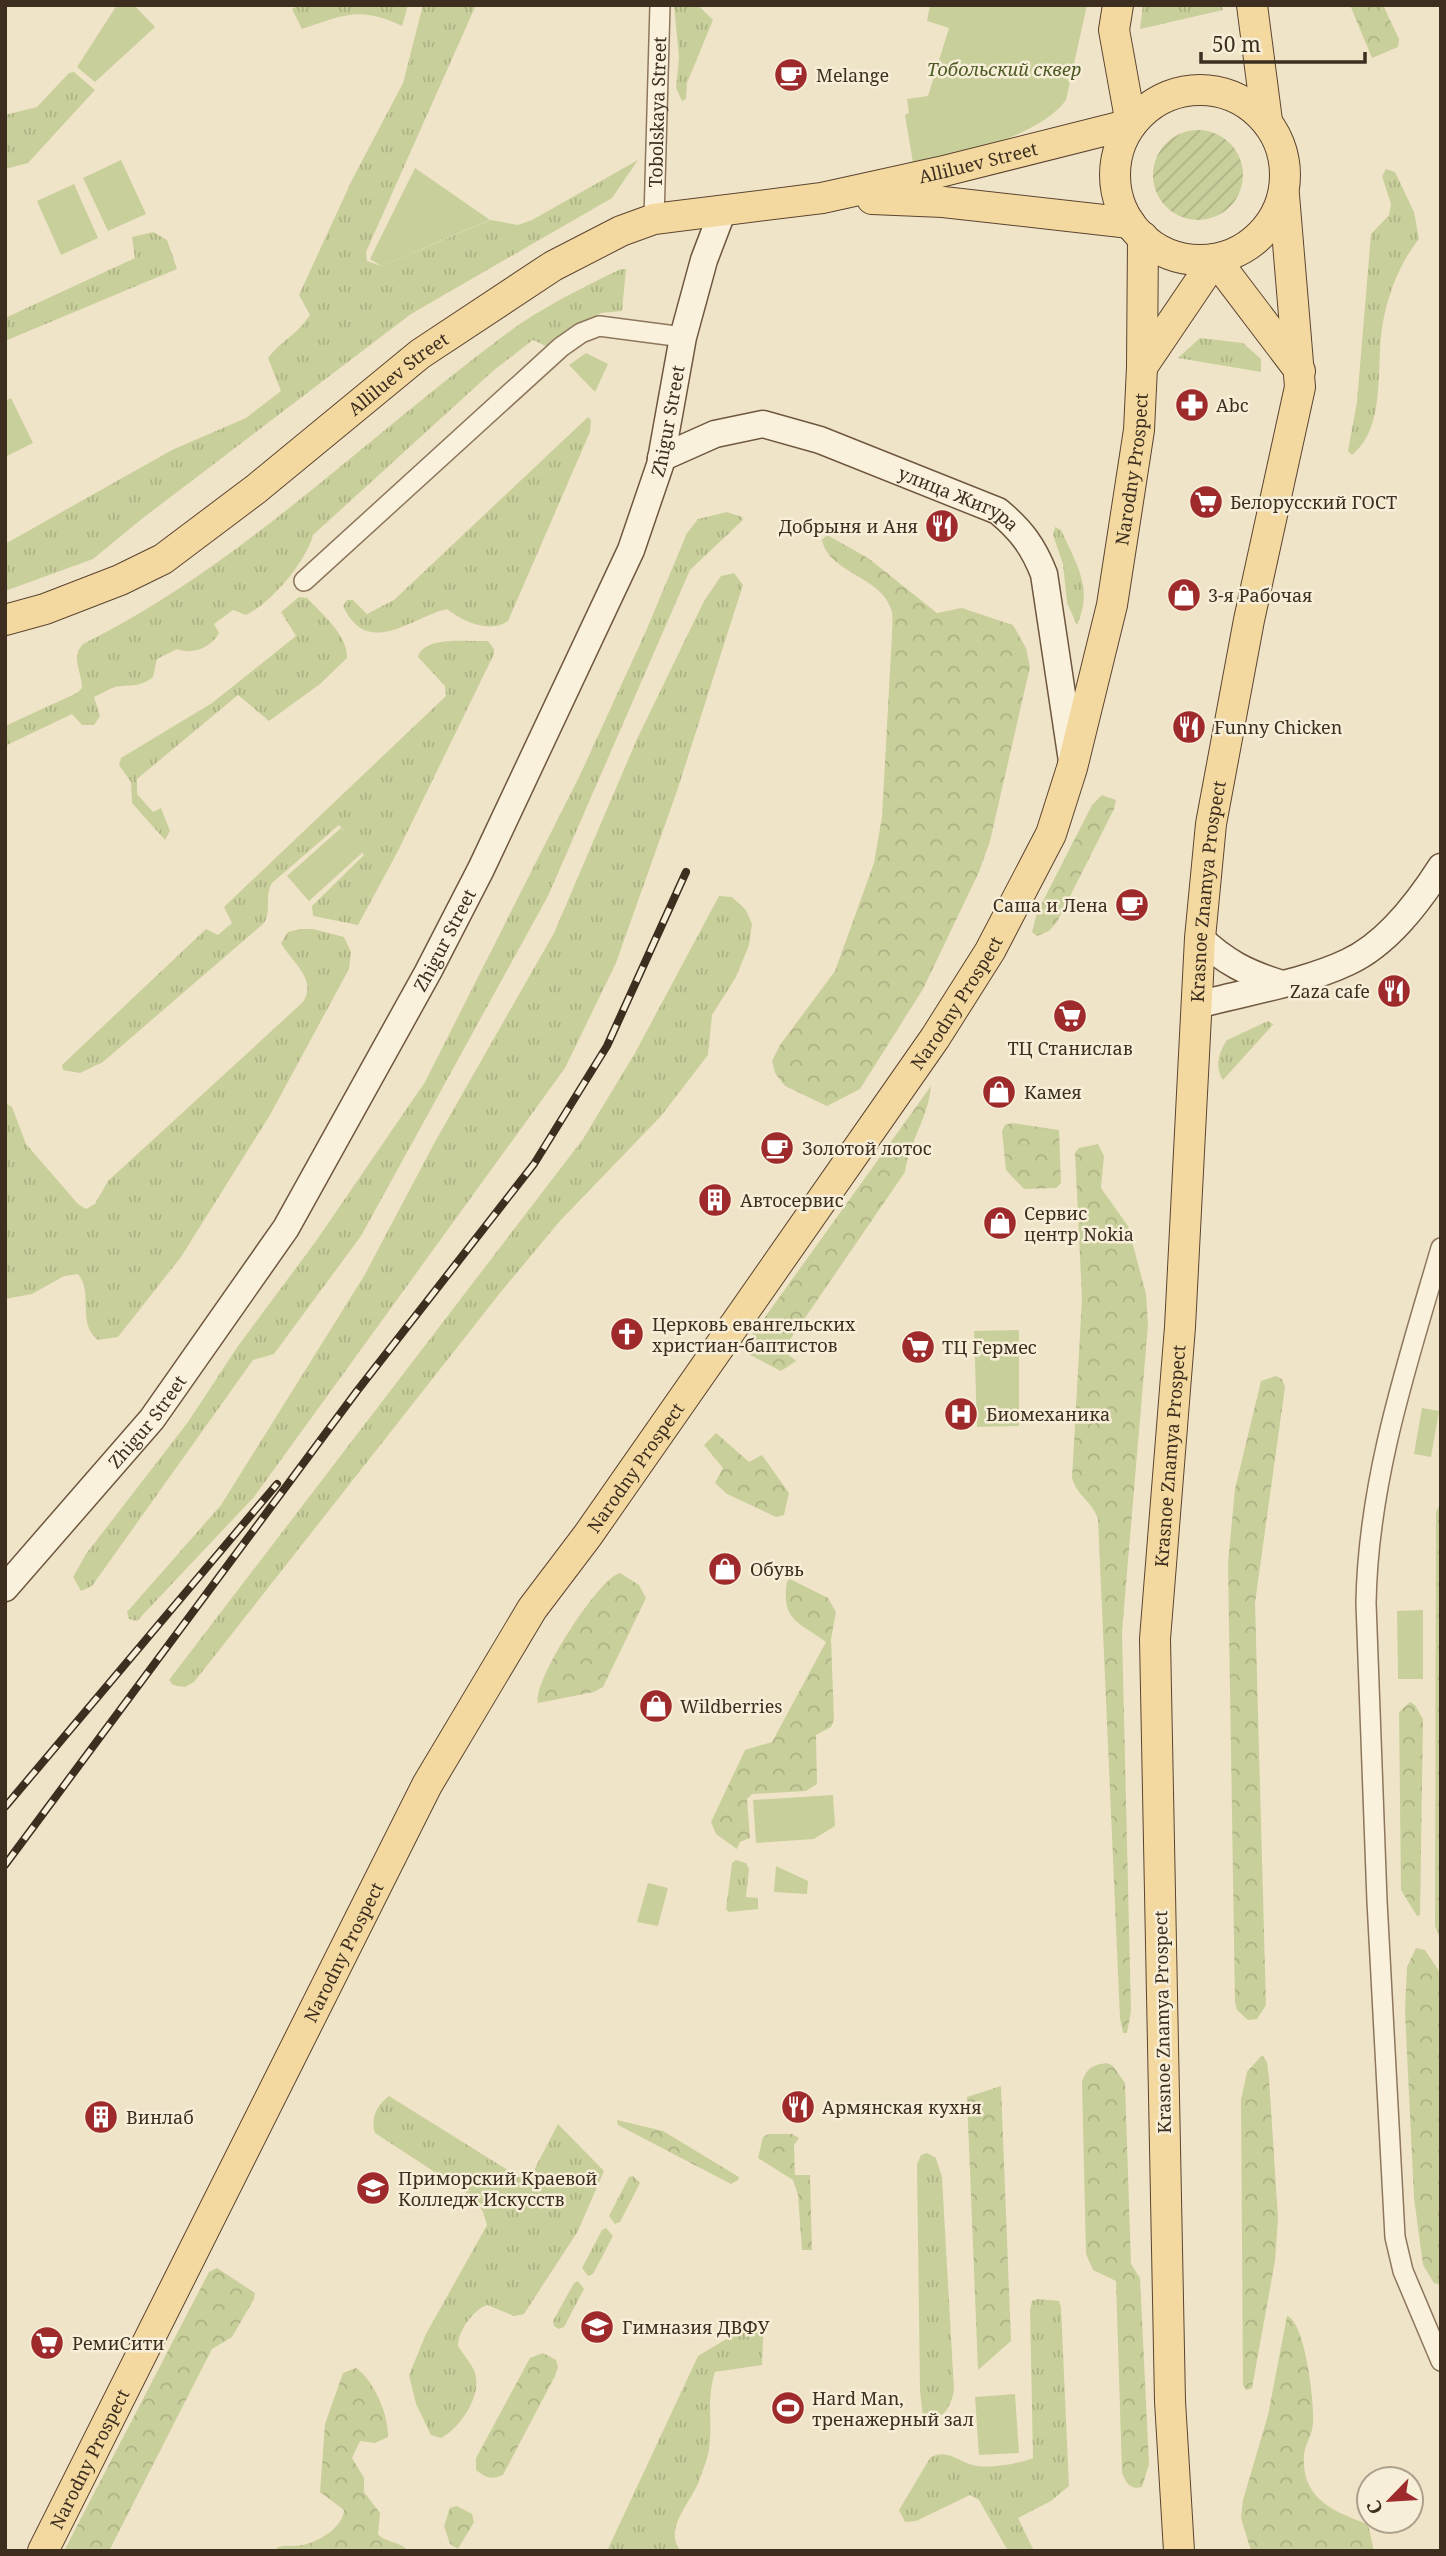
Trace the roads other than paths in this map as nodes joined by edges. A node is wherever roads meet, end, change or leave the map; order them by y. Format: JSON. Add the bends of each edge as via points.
{"nodes":[{"id":1,"x":660,"y":5,"type":"edge"},
{"id":2,"x":1118,"y":5,"type":"edge"},
{"id":3,"x":1252,"y":5,"type":"edge"},
{"id":4,"x":1267,"y":121,"type":"junction"},
{"id":5,"x":1132,"y":124,"type":"junction"},
{"id":6,"x":1283,"y":195,"type":"junction"},
{"id":7,"x":822,"y":198,"type":"junction"},
{"id":8,"x":723,"y":210,"type":"junction"},
{"id":9,"x":654,"y":219,"type":"junction"},
{"id":10,"x":1136,"y":230,"type":"junction"},
{"id":11,"x":1215,"y":259,"type":"junction"},
{"id":12,"x":683,"y":337,"type":"junction"},
{"id":13,"x":1142,"y":367,"type":"junction"},
{"id":14,"x":1301,"y":371,"type":"junction"},
{"id":15,"x":662,"y":458,"type":"junction"},
{"id":16,"x":304,"y":581,"type":"dead end"},
{"id":17,"x":5,"y":620,"type":"edge"},
{"id":18,"x":1072,"y":768,"type":"junction"},
{"id":19,"x":1441,"y":867,"type":"edge"},
{"id":20,"x":1200,"y":938,"type":"junction"},
{"id":21,"x":1279,"y":983,"type":"junction"},
{"id":22,"x":1197,"y":1005,"type":"junction"},
{"id":23,"x":1441,"y":1248,"type":"edge"},
{"id":24,"x":5,"y":1588,"type":"edge"},
{"id":25,"x":1441,"y":2361,"type":"edge"},
{"id":26,"x":43,"y":2551,"type":"edge"},
{"id":27,"x":1179,"y":2551,"type":"edge"}],
"edges":[{"from":1,"to":9,"type":"street","name":"Tobolskaya Street"},
{"from":2,"to":5,"type":"main road","via":[[1114,30]]},
{"from":3,"to":4,"type":"main road"},
{"from":4,"to":5,"type":"main road","via":[[1246,102],[1220,91],[1192,89],[1158,101]]},
{"from":4,"to":6,"type":"main road","via":[[1279,141],[1285,165]]},
{"from":5,"to":7,"type":"main road","name":"Alliluev Street"},
{"from":5,"to":10,"type":"main road","via":[[1119,147],[1115,173],[1119,200]]},
{"from":6,"to":11,"type":"main road","via":[[1274,218],[1259,237],[1239,251]]},
{"from":6,"to":14,"type":"main road","name":"Krasnoe Znamya Prospect"},
{"from":7,"to":8,"type":"main road","name":"Alliluev Street"},
{"from":7,"to":10,"type":"main road","name":"Alliluev Street","via":[[943,202]]},
{"from":8,"to":9,"type":"main road","name":"Alliluev Street"},
{"from":8,"to":12,"type":"main road","name":"Zhigur Street"},
{"from":9,"to":17,"type":"main road","name":"Alliluev Street","via":[[553,265],[420,354],[163,559],[70,599]]},
{"from":10,"to":11,"type":"main road","via":[[1177,257]]},
{"from":10,"to":13,"type":"main road","name":"Narodny Prospect"},
{"from":11,"to":13,"type":"main road","name":"Narodny Prospect"},
{"from":11,"to":14,"type":"main road"},
{"from":12,"to":15,"type":"main road","name":"Zhigur Street"},
{"from":12,"to":16,"type":"street","via":[[599,326],[581,333]]},
{"from":13,"to":18,"type":"main road","name":"Narodny Prospect","via":[[1139,430],[1112,605]]},
{"from":14,"to":20,"type":"main road","name":"Krasnoe Znamya Prospect","via":[[1213,815]]},
{"from":15,"to":18,"type":"main road","name":"улица Жигура","via":[[715,434],[763,424],[820,440],[998,511],[1020,528],[1044,574]]},
{"from":15,"to":24,"type":"main road","name":"Zhigur Street","via":[[631,550],[481,869],[286,1228],[152,1419]]},
{"from":18,"to":26,"type":"main road","name":"Narodny Prospect","via":[[1037,866],[935,1038],[532,1609],[433,1774]]},
{"from":19,"to":21,"type":"main road","via":[[1415,904],[1366,952],[1327,970]]},
{"from":20,"to":21,"type":"main road","via":[[1244,972]]},
{"from":20,"to":22,"type":"main road","name":"Krasnoe Znamya Prospect"},
{"from":21,"to":22,"type":"main road"},
{"from":22,"to":27,"type":"main road","name":"Krasnoe Znamya Prospect","via":[[1180,1327],[1155,1639],[1170,2401]]},
{"from":23,"to":25,"type":"street","via":[[1393,1413],[1367,1570],[1366,1603],[1395,2237],[1403,2271]]}]}
